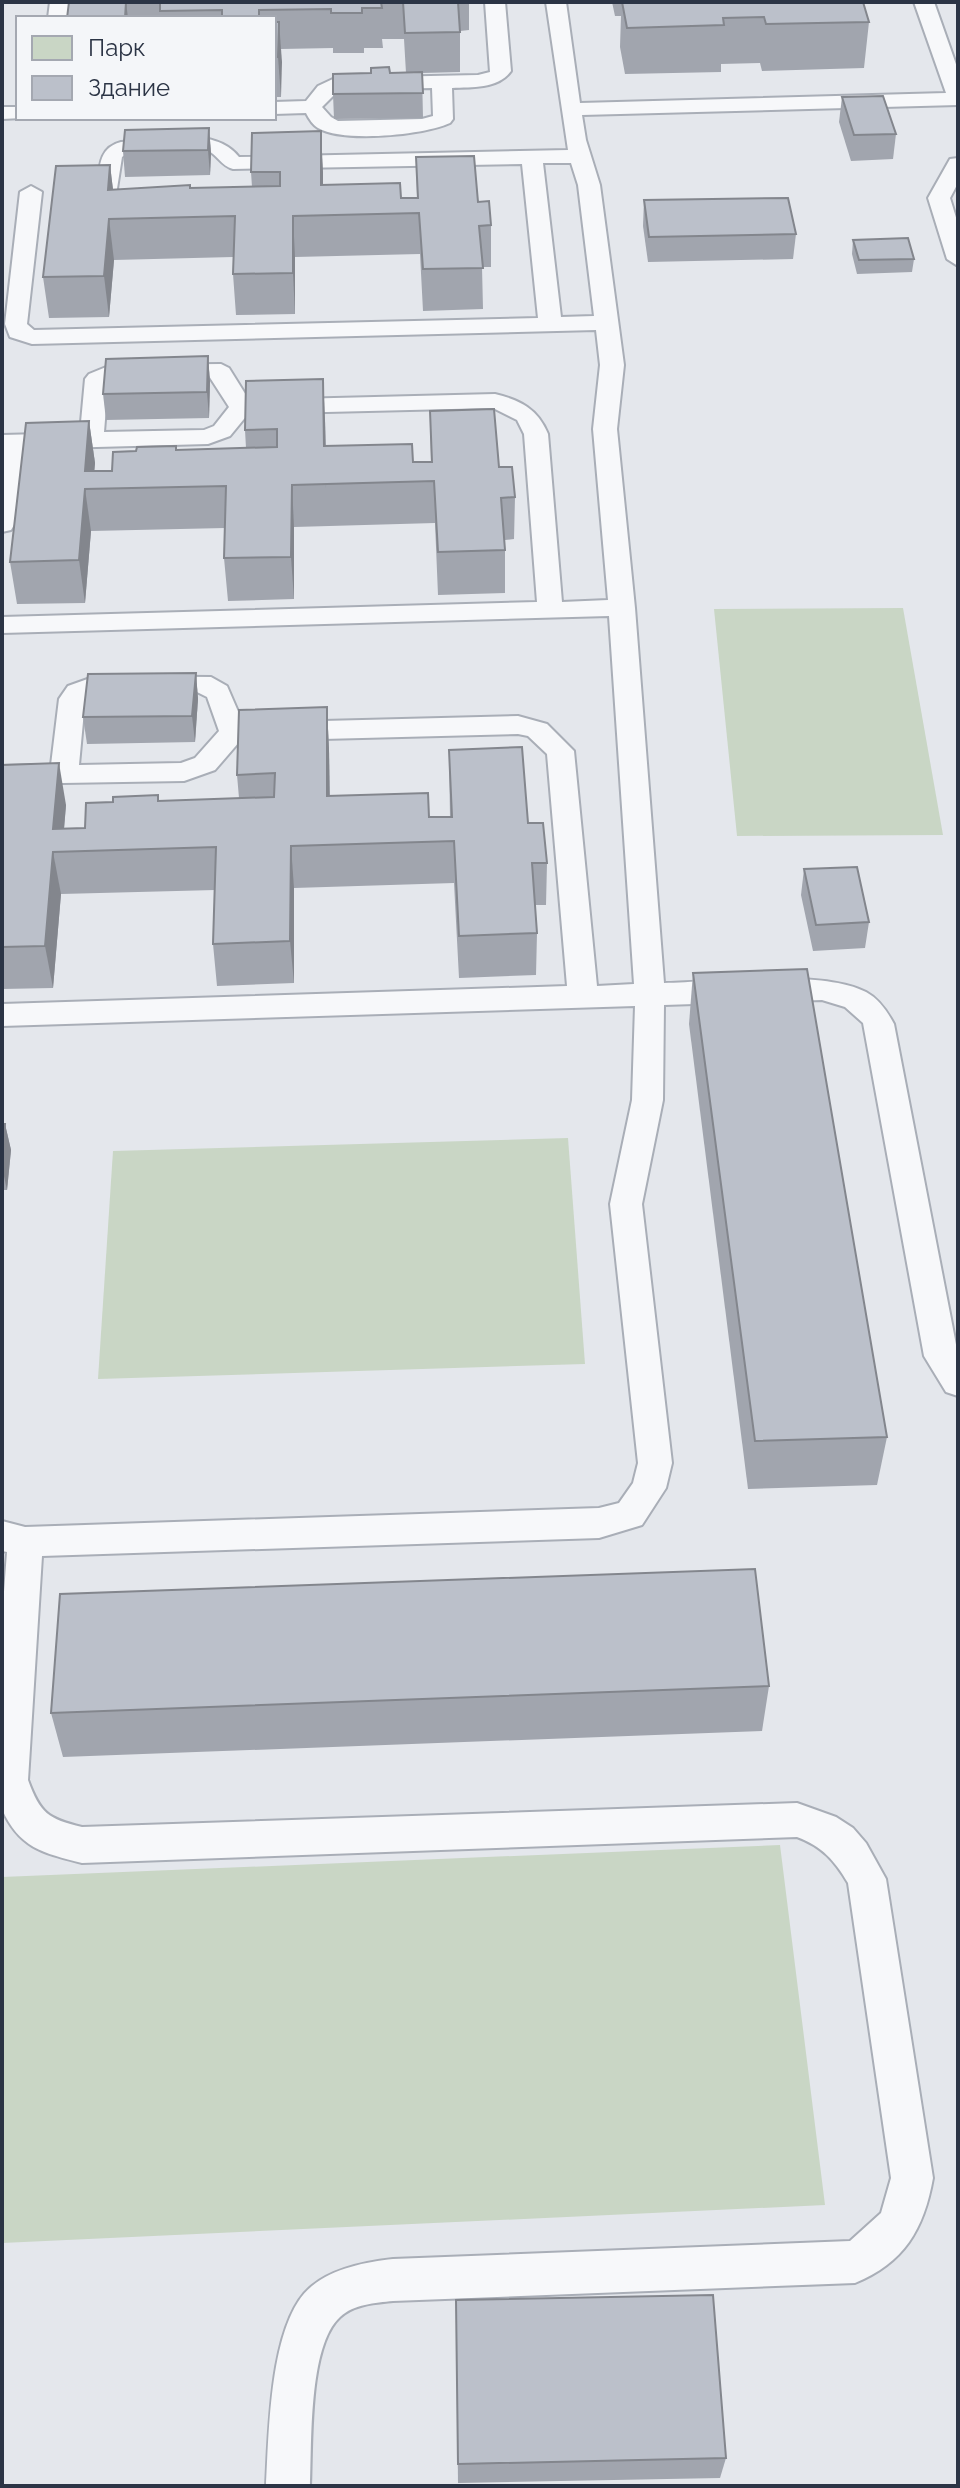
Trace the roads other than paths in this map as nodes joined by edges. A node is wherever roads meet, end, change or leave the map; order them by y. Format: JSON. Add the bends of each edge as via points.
{"nodes":[{"id":1,"x":495,"y":2,"type":"edge"},
{"id":2,"x":556,"y":2,"type":"edge"},
{"id":3,"x":924,"y":2,"type":"edge"},
{"id":4,"x":933,"y":33,"type":"junction"},
{"id":5,"x":958,"y":33,"type":"edge"},
{"id":6,"x":442,"y":81,"type":"junction"},
{"id":7,"x":958,"y":100,"type":"edge"},
{"id":8,"x":312,"y":107,"type":"junction"},
{"id":9,"x":276,"y":108,"type":"edge"},
{"id":10,"x":571,"y":109,"type":"junction"},
{"id":11,"x":580,"y":156,"type":"junction"},
{"id":12,"x":532,"y":157,"type":"junction"},
{"id":13,"x":958,"y":164,"type":"edge"},
{"id":14,"x":108,"y":190,"type":"edge"},
{"id":15,"x":2,"y":192,"type":"edge"},
{"id":16,"x":958,"y":259,"type":"edge"},
{"id":17,"x":606,"y":323,"type":"junction"},
{"id":18,"x":550,"y":325,"type":"junction"},
{"id":19,"x":241,"y":407,"type":"junction"},
{"id":20,"x":91,"y":440,"type":"junction"},
{"id":21,"x":7,"y":442,"type":"edge"},
{"id":22,"x":2,"y":525,"type":"edge"},
{"id":23,"x":622,"y":608,"type":"junction"},
{"id":24,"x":550,"y":610,"type":"junction"},
{"id":25,"x":2,"y":625,"type":"edge"},
{"id":26,"x":233,"y":732,"type":"junction"},
{"id":27,"x":64,"y":774,"type":"junction"},
{"id":28,"x":2,"y":775,"type":"edge"},
{"id":29,"x":648,"y":994,"type":"junction"},
{"id":30,"x":583,"y":996,"type":"junction"},
{"id":31,"x":2,"y":1015,"type":"edge"},
{"id":32,"x":958,"y":1382,"type":"edge"},
{"id":33,"x":14,"y":1539,"type":"edge"},
{"id":34,"x":288,"y":2486,"type":"edge"}],
"edges":[{"from":1,"to":6,"type":"lane","via":[[501,71],[490,79]]},
{"from":2,"to":10,"type":"lane"},
{"from":3,"to":4,"type":"lane"},
{"from":4,"to":5,"type":"lane"},
{"from":4,"to":7,"type":"lane"},
{"from":6,"to":8,"type":"lane","via":[[335,84]]},
{"from":6,"to":8,"type":"lane","via":[[443,119],[426,126],[337,127],[322,122]]},
{"from":7,"to":10,"type":"lane"},
{"from":8,"to":9,"type":"lane"},
{"from":10,"to":11,"type":"lane"},
{"from":11,"to":12,"type":"lane"},
{"from":11,"to":17,"type":"lane","via":[[589,185]]},
{"from":12,"to":14,"type":"lane","via":[[228,173],[222,149],[209,144],[121,148],[112,155]]},
{"from":12,"to":18,"type":"lane"},
{"from":13,"to":16,"type":"lane","via":[[939,198]]},
{"from":15,"to":18,"type":"lane","via":[[39,192],[16,324],[18,332],[32,337]]},
{"from":17,"to":18,"type":"lane"},
{"from":17,"to":23,"type":"lane","via":[[612,365],[605,429]]},
{"from":19,"to":20,"type":"lane","via":[[222,431],[208,437]]},
{"from":19,"to":20,"type":"lane","via":[[221,373],[213,369],[111,372],[97,379]]},
{"from":19,"to":24,"type":"lane","via":[[495,401],[520,409],[536,434]]},
{"from":20,"to":21,"type":"lane"},
{"from":21,"to":22,"type":"lane"},
{"from":23,"to":24,"type":"lane"},
{"from":23,"to":29,"type":"lane"},
{"from":24,"to":25,"type":"lane"},
{"from":26,"to":27,"type":"lane","via":[[199,769]]},
{"from":26,"to":27,"type":"lane","via":[[218,692],[202,683],[87,686],[72,699]]},
{"from":26,"to":30,"type":"lane","via":[[518,725],[549,738],[560,751]]},
{"from":27,"to":28,"type":"lane"},
{"from":29,"to":30,"type":"lane"},
{"from":29,"to":32,"type":"lane","via":[[822,989],[855,996],[871,1009],[879,1024],[941,1356]]},
{"from":29,"to":33,"type":"lane","via":[[648,1107],[626,1204],[655,1463],[649,1488],[630,1515],[599,1523]]},
{"from":30,"to":31,"type":"lane"},
{"from":33,"to":34,"type":"lane","via":[[9,1780],[20,1812],[42,1835],[82,1845],[797,1820],[831,1831],[867,1879],[912,2178],[907,2213],[883,2246],[855,2262],[354,2285],[322,2304],[307,2327],[298,2363]]}]}
